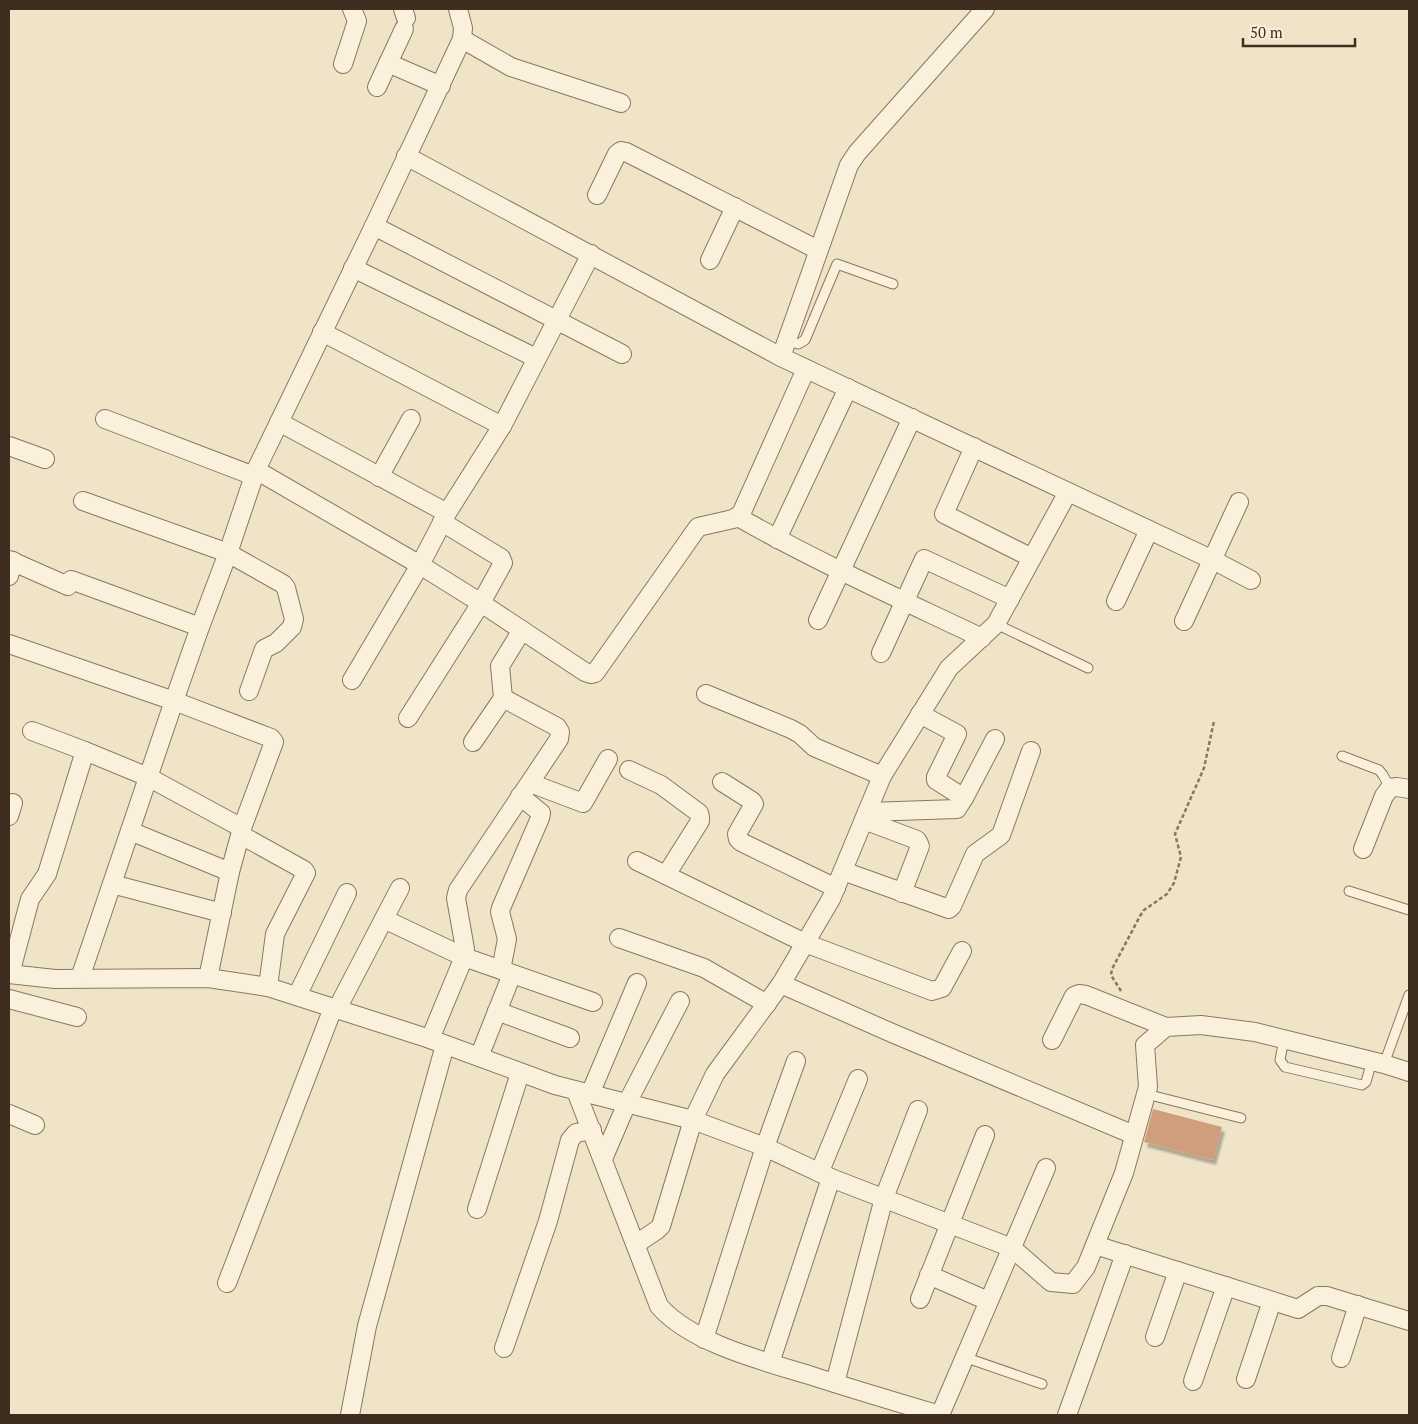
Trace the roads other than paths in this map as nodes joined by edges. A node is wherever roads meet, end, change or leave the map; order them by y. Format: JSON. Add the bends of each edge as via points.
{"nodes":[{"id":1,"x":352,"y":9,"type":"edge"},
{"id":2,"x":458,"y":9,"type":"edge"},
{"id":3,"x":977,"y":11,"type":"edge"},
{"id":4,"x":404,"y":19,"type":"edge"},
{"id":5,"x":462,"y":39,"type":"junction"},
{"id":6,"x":388,"y":63,"type":"junction"},
{"id":7,"x":343,"y":64,"type":"dead end"},
{"id":8,"x":441,"y":86,"type":"junction"},
{"id":9,"x":377,"y":87,"type":"dead end"},
{"id":10,"x":621,"y":103,"type":"dead end"},
{"id":11,"x":406,"y":156,"type":"junction"},
{"id":12,"x":596,"y":195,"type":"dead end"},
{"id":13,"x":735,"y":208,"type":"junction"},
{"id":14,"x":374,"y":226,"type":"junction"},
{"id":15,"x":818,"y":250,"type":"junction"},
{"id":16,"x":591,"y":254,"type":"junction"},
{"id":17,"x":710,"y":260,"type":"dead end"},
{"id":18,"x":354,"y":268,"type":"junction"},
{"id":19,"x":893,"y":284,"type":"dead end"},
{"id":20,"x":556,"y":319,"type":"junction"},
{"id":21,"x":322,"y":332,"type":"junction"},
{"id":22,"x":784,"y":349,"type":"junction"},
{"id":23,"x":622,"y":354,"type":"dead end"},
{"id":24,"x":536,"y":358,"type":"junction"},
{"id":25,"x":806,"y":369,"type":"junction"},
{"id":26,"x":848,"y":388,"type":"junction"},
{"id":27,"x":912,"y":418,"type":"junction"},
{"id":28,"x":105,"y":419,"type":"dead end"},
{"id":29,"x":411,"y":419,"type":"dead end"},
{"id":30,"x":279,"y":422,"type":"junction"},
{"id":31,"x":502,"y":426,"type":"junction"},
{"id":32,"x":9,"y":446,"type":"edge"},
{"id":33,"x":974,"y":447,"type":"junction"},
{"id":34,"x":45,"y":459,"type":"dead end"},
{"id":35,"x":255,"y":473,"type":"junction"},
{"id":36,"x":379,"y":477,"type":"junction"},
{"id":37,"x":1068,"y":492,"type":"junction"},
{"id":38,"x":84,"y":501,"type":"dead end"},
{"id":39,"x":1240,"y":502,"type":"dead end"},
{"id":40,"x":738,"y":517,"type":"junction"},
{"id":41,"x":444,"y":518,"type":"junction"},
{"id":42,"x":1149,"y":530,"type":"junction"},
{"id":43,"x":777,"y":539,"type":"junction"},
{"id":44,"x":228,"y":553,"type":"junction"},
{"id":45,"x":1032,"y":558,"type":"junction"},
{"id":46,"x":1213,"y":560,"type":"junction"},
{"id":47,"x":420,"y":565,"type":"junction"},
{"id":48,"x":10,"y":566,"type":"edge"},
{"id":49,"x":841,"y":571,"type":"junction"},
{"id":50,"x":1251,"y":580,"type":"dead end"},
{"id":51,"x":1010,"y":600,"type":"junction"},
{"id":52,"x":1116,"y":601,"type":"dead end"},
{"id":53,"x":905,"y":602,"type":"junction"},
{"id":54,"x":481,"y":603,"type":"junction"},
{"id":55,"x":818,"y":620,"type":"dead end"},
{"id":56,"x":1184,"y":621,"type":"dead end"},
{"id":57,"x":996,"y":624,"type":"junction"},
{"id":58,"x":200,"y":627,"type":"junction"},
{"id":59,"x":522,"y":630,"type":"junction"},
{"id":60,"x":982,"y":638,"type":"junction"},
{"id":61,"x":9,"y":644,"type":"edge"},
{"id":62,"x":881,"y":653,"type":"dead end"},
{"id":63,"x":1088,"y":668,"type":"dead end"},
{"id":64,"x":352,"y":680,"type":"dead end"},
{"id":65,"x":249,"y":691,"type":"dead end"},
{"id":66,"x":706,"y":694,"type":"dead end"},
{"id":67,"x":504,"y":698,"type":"junction"},
{"id":68,"x":174,"y":701,"type":"junction"},
{"id":69,"x":920,"y":714,"type":"junction"},
{"id":70,"x":408,"y":718,"type":"dead end"},
{"id":71,"x":32,"y":731,"type":"dead end"},
{"id":72,"x":995,"y":739,"type":"dead end"},
{"id":73,"x":473,"y":742,"type":"dead end"},
{"id":74,"x":85,"y":751,"type":"junction"},
{"id":75,"x":1031,"y":751,"type":"dead end"},
{"id":76,"x":1342,"y":756,"type":"dead end"},
{"id":77,"x":608,"y":759,"type":"dead end"},
{"id":78,"x":629,"y":770,"type":"dead end"},
{"id":79,"x":882,"y":776,"type":"junction"},
{"id":80,"x":148,"y":777,"type":"junction"},
{"id":81,"x":722,"y":782,"type":"dead end"},
{"id":82,"x":1390,"y":788,"type":"junction"},
{"id":83,"x":525,"y":789,"type":"junction"},
{"id":84,"x":1409,"y":789,"type":"edge"},
{"id":85,"x":964,"y":798,"type":"junction"},
{"id":86,"x":865,"y":816,"type":"junction"},
{"id":87,"x":130,"y":831,"type":"junction"},
{"id":88,"x":242,"y":832,"type":"junction"},
{"id":89,"x":1363,"y":849,"type":"dead end"},
{"id":90,"x":637,"y":860,"type":"dead end"},
{"id":91,"x":843,"y":871,"type":"junction"},
{"id":92,"x":230,"y":872,"type":"junction"},
{"id":93,"x":666,"y":875,"type":"junction"},
{"id":94,"x":112,"y":884,"type":"junction"},
{"id":95,"x":400,"y":888,"type":"dead end"},
{"id":96,"x":836,"y":888,"type":"junction"},
{"id":97,"x":1349,"y":891,"type":"dead end"},
{"id":98,"x":348,"y":893,"type":"dead end"},
{"id":99,"x":902,"y":893,"type":"junction"},
{"id":100,"x":1409,"y":910,"type":"edge"},
{"id":101,"x":222,"y":913,"type":"junction"},
{"id":102,"x":384,"y":919,"type":"junction"},
{"id":103,"x":619,"y":938,"type":"dead end"},
{"id":104,"x":805,"y":943,"type":"junction"},
{"id":105,"x":962,"y":951,"type":"dead end"},
{"id":106,"x":464,"y":957,"type":"junction"},
{"id":107,"x":507,"y":972,"type":"junction"},
{"id":108,"x":9,"y":974,"type":"edge"},
{"id":109,"x":80,"y":978,"type":"junction"},
{"id":110,"x":208,"y":978,"type":"junction"},
{"id":111,"x":638,"y":983,"type":"dead end"},
{"id":112,"x":782,"y":984,"type":"junction"},
{"id":113,"x":268,"y":987,"type":"junction"},
{"id":114,"x":1409,"y":995,"type":"edge"},
{"id":115,"x":297,"y":996,"type":"junction"},
{"id":116,"x":9,"y":999,"type":"edge"},
{"id":117,"x":680,"y":1000,"type":"dead end"},
{"id":118,"x":593,"y":1002,"type":"dead end"},
{"id":119,"x":767,"y":1004,"type":"junction"},
{"id":120,"x":335,"y":1009,"type":"junction"},
{"id":121,"x":497,"y":1011,"type":"junction"},
{"id":122,"x":77,"y":1017,"type":"dead end"},
{"id":123,"x":1166,"y":1026,"type":"junction"},
{"id":124,"x":570,"y":1038,"type":"dead end"},
{"id":125,"x":1284,"y":1039,"type":"junction"},
{"id":126,"x":1052,"y":1040,"type":"dead end"},
{"id":127,"x":438,"y":1042,"type":"junction"},
{"id":128,"x":479,"y":1057,"type":"junction"},
{"id":129,"x":796,"y":1061,"type":"dead end"},
{"id":130,"x":1378,"y":1063,"type":"junction"},
{"id":131,"x":520,"y":1072,"type":"junction"},
{"id":132,"x":1409,"y":1072,"type":"edge"},
{"id":133,"x":858,"y":1078,"type":"dead end"},
{"id":134,"x":583,"y":1092,"type":"junction"},
{"id":135,"x":1146,"y":1094,"type":"junction"},
{"id":136,"x":627,"y":1104,"type":"junction"},
{"id":137,"x":918,"y":1110,"type":"dead end"},
{"id":138,"x":9,"y":1114,"type":"edge"},
{"id":139,"x":1241,"y":1118,"type":"dead end"},
{"id":140,"x":693,"y":1120,"type":"junction"},
{"id":141,"x":36,"y":1125,"type":"dead end"},
{"id":142,"x":592,"y":1130,"type":"junction"},
{"id":143,"x":985,"y":1134,"type":"dead end"},
{"id":144,"x":1134,"y":1135,"type":"junction"},
{"id":145,"x":765,"y":1146,"type":"junction"},
{"id":146,"x":603,"y":1159,"type":"junction"},
{"id":147,"x":1046,"y":1168,"type":"dead end"},
{"id":148,"x":826,"y":1175,"type":"junction"},
{"id":149,"x":884,"y":1198,"type":"junction"},
{"id":150,"x":477,"y":1209,"type":"dead end"},
{"id":151,"x":948,"y":1224,"type":"junction"},
{"id":152,"x":636,"y":1244,"type":"junction"},
{"id":153,"x":1095,"y":1245,"type":"junction"},
{"id":154,"x":1012,"y":1248,"type":"junction"},
{"id":155,"x":1125,"y":1254,"type":"junction"},
{"id":156,"x":1178,"y":1271,"type":"junction"},
{"id":157,"x":929,"y":1275,"type":"junction"},
{"id":158,"x":227,"y":1283,"type":"dead end"},
{"id":159,"x":1226,"y":1286,"type":"junction"},
{"id":160,"x":920,"y":1298,"type":"dead end"},
{"id":161,"x":988,"y":1301,"type":"junction"},
{"id":162,"x":1272,"y":1301,"type":"junction"},
{"id":163,"x":1358,"y":1305,"type":"junction"},
{"id":164,"x":1409,"y":1321,"type":"edge"},
{"id":165,"x":1155,"y":1337,"type":"dead end"},
{"id":166,"x":704,"y":1339,"type":"junction"},
{"id":167,"x":504,"y":1348,"type":"dead end"},
{"id":168,"x":964,"y":1358,"type":"junction"},
{"id":169,"x":1341,"y":1358,"type":"dead end"},
{"id":170,"x":770,"y":1363,"type":"junction"},
{"id":171,"x":1246,"y":1379,"type":"dead end"},
{"id":172,"x":1193,"y":1381,"type":"dead end"},
{"id":173,"x":834,"y":1384,"type":"junction"},
{"id":174,"x":1042,"y":1384,"type":"dead end"},
{"id":175,"x":350,"y":1415,"type":"edge"},
{"id":176,"x":940,"y":1415,"type":"edge"},
{"id":177,"x":1067,"y":1415,"type":"edge"}],
"edges":[{"from":1,"to":7,"type":"street","via":[[357,22]]},
{"from":2,"to":5,"type":"street"},
{"from":3,"to":15,"type":"street","via":[[853,159]]},
{"from":4,"to":6,"type":"street"},
{"from":5,"to":8,"type":"street"},
{"from":5,"to":10,"type":"street","via":[[511,67]]},
{"from":6,"to":8,"type":"street"},
{"from":6,"to":9,"type":"street"},
{"from":8,"to":11,"type":"street"},
{"from":11,"to":14,"type":"street"},
{"from":11,"to":16,"type":"street"},
{"from":12,"to":13,"type":"street","via":[[621,151]]},
{"from":13,"to":15,"type":"street"},
{"from":13,"to":17,"type":"street"},
{"from":14,"to":18,"type":"street"},
{"from":14,"to":20,"type":"street"},
{"from":15,"to":22,"type":"street"},
{"from":16,"to":20,"type":"street"},
{"from":16,"to":22,"type":"street"},
{"from":18,"to":21,"type":"street"},
{"from":18,"to":24,"type":"street"},
{"from":19,"to":22,"type":"lane","via":[[837,264],[804,340]]},
{"from":20,"to":23,"type":"street"},
{"from":20,"to":24,"type":"street"},
{"from":21,"to":30,"type":"street"},
{"from":21,"to":31,"type":"street"},
{"from":22,"to":25,"type":"street"},
{"from":24,"to":31,"type":"street"},
{"from":25,"to":26,"type":"street"},
{"from":25,"to":40,"type":"street"},
{"from":26,"to":27,"type":"street"},
{"from":26,"to":43,"type":"street"},
{"from":27,"to":33,"type":"street"},
{"from":27,"to":49,"type":"street"},
{"from":28,"to":35,"type":"street"},
{"from":29,"to":36,"type":"street"},
{"from":30,"to":35,"type":"street"},
{"from":30,"to":36,"type":"street"},
{"from":31,"to":41,"type":"street"},
{"from":32,"to":34,"type":"street"},
{"from":33,"to":37,"type":"street"},
{"from":33,"to":45,"type":"street","via":[[944,514]]},
{"from":35,"to":44,"type":"street"},
{"from":35,"to":47,"type":"street"},
{"from":36,"to":41,"type":"street"},
{"from":37,"to":42,"type":"street"},
{"from":37,"to":45,"type":"street"},
{"from":38,"to":44,"type":"street"},
{"from":39,"to":46,"type":"street"},
{"from":40,"to":43,"type":"street"},
{"from":40,"to":59,"type":"street","via":[[704,525],[694,531],[595,673],[585,672]]},
{"from":41,"to":47,"type":"street"},
{"from":41,"to":54,"type":"street","via":[[503,560]]},
{"from":42,"to":46,"type":"street"},
{"from":42,"to":52,"type":"street"},
{"from":43,"to":49,"type":"street"},
{"from":44,"to":58,"type":"street"},
{"from":44,"to":65,"type":"street","via":[[284,584],[294,619],[292,627],[276,643],[264,649]]},
{"from":45,"to":51,"type":"street"},
{"from":46,"to":50,"type":"street"},
{"from":46,"to":56,"type":"street"},
{"from":47,"to":54,"type":"street"},
{"from":47,"to":64,"type":"street"},
{"from":48,"to":58,"type":"street"},
{"from":49,"to":53,"type":"street"},
{"from":49,"to":55,"type":"street"},
{"from":51,"to":53,"type":"street","via":[[924,559]]},
{"from":51,"to":57,"type":"street"},
{"from":53,"to":60,"type":"street"},
{"from":53,"to":62,"type":"street"},
{"from":54,"to":59,"type":"street"},
{"from":54,"to":70,"type":"street"},
{"from":57,"to":60,"type":"street"},
{"from":57,"to":63,"type":"lane"},
{"from":58,"to":68,"type":"street"},
{"from":59,"to":67,"type":"street","via":[[500,666]]},
{"from":60,"to":69,"type":"street","via":[[953,663]]},
{"from":61,"to":68,"type":"street"},
{"from":66,"to":79,"type":"street","via":[[791,729],[814,747]]},
{"from":67,"to":73,"type":"street"},
{"from":67,"to":83,"type":"street","via":[[557,727],[560,732],[559,739]]},
{"from":68,"to":80,"type":"street"},
{"from":68,"to":88,"type":"street","via":[[271,738],[274,742]]},
{"from":69,"to":79,"type":"street"},
{"from":69,"to":85,"type":"street","via":[[957,734],[936,780]]},
{"from":71,"to":74,"type":"street"},
{"from":72,"to":85,"type":"street"},
{"from":74,"to":80,"type":"street"},
{"from":74,"to":108,"type":"street","via":[[47,874],[30,899]]},
{"from":75,"to":99,"type":"street","via":[[1001,835],[975,854],[952,906],[945,909]]},
{"from":76,"to":82,"type":"lane","via":[[1379,770]]},
{"from":77,"to":83,"type":"street","via":[[583,804]]},
{"from":78,"to":93,"type":"street","via":[[662,785],[699,813],[700,821]]},
{"from":79,"to":86,"type":"street"},
{"from":80,"to":87,"type":"street"},
{"from":80,"to":88,"type":"street"},
{"from":81,"to":96,"type":"street","via":[[754,804],[737,834],[741,842]]},
{"from":82,"to":84,"type":"street"},
{"from":82,"to":89,"type":"street"},
{"from":83,"to":106,"type":"street","via":[[458,890],[456,898]]},
{"from":83,"to":107,"type":"street","via":[[541,813],[500,912],[508,939]]},
{"from":85,"to":86,"type":"street","via":[[957,809]]},
{"from":86,"to":91,"type":"street"},
{"from":86,"to":99,"type":"street","via":[[920,842]]},
{"from":87,"to":92,"type":"street"},
{"from":87,"to":94,"type":"street"},
{"from":88,"to":92,"type":"street"},
{"from":88,"to":113,"type":"street","via":[[306,873],[275,934]]},
{"from":90,"to":93,"type":"street"},
{"from":91,"to":96,"type":"street"},
{"from":91,"to":99,"type":"street"},
{"from":92,"to":101,"type":"street"},
{"from":93,"to":104,"type":"street"},
{"from":94,"to":101,"type":"street"},
{"from":94,"to":109,"type":"street"},
{"from":95,"to":102,"type":"street"},
{"from":96,"to":104,"type":"street"},
{"from":97,"to":100,"type":"lane"},
{"from":98,"to":115,"type":"street"},
{"from":101,"to":110,"type":"street"},
{"from":102,"to":106,"type":"street"},
{"from":102,"to":120,"type":"street"},
{"from":103,"to":119,"type":"street","via":[[704,968]]},
{"from":104,"to":105,"type":"street","via":[[932,991],[942,988]]},
{"from":104,"to":112,"type":"street"},
{"from":106,"to":107,"type":"street"},
{"from":106,"to":127,"type":"street"},
{"from":107,"to":118,"type":"street"},
{"from":107,"to":121,"type":"street"},
{"from":108,"to":109,"type":"street"},
{"from":109,"to":110,"type":"street"},
{"from":110,"to":113,"type":"street"},
{"from":111,"to":134,"type":"street"},
{"from":112,"to":119,"type":"street"},
{"from":112,"to":144,"type":"street"},
{"from":113,"to":115,"type":"street"},
{"from":114,"to":130,"type":"lane"},
{"from":115,"to":120,"type":"street"},
{"from":116,"to":122,"type":"street"},
{"from":117,"to":136,"type":"street"},
{"from":119,"to":140,"type":"street","via":[[719,1068]]},
{"from":120,"to":127,"type":"street"},
{"from":120,"to":158,"type":"street"},
{"from":121,"to":124,"type":"street"},
{"from":121,"to":128,"type":"street"},
{"from":123,"to":125,"type":"street","via":[[1201,1025]]},
{"from":123,"to":126,"type":"street","via":[[1078,994]]},
{"from":123,"to":135,"type":"street","via":[[1145,1045]]},
{"from":125,"to":130,"type":"street"},
{"from":125,"to":130,"type":"lane","via":[[1280,1060],[1285,1067],[1362,1085]]},
{"from":127,"to":128,"type":"street"},
{"from":127,"to":175,"type":"street","via":[[367,1326]]},
{"from":128,"to":131,"type":"street"},
{"from":129,"to":145,"type":"street"},
{"from":130,"to":132,"type":"street"},
{"from":131,"to":134,"type":"street"},
{"from":131,"to":150,"type":"street"},
{"from":133,"to":148,"type":"street"},
{"from":134,"to":136,"type":"street"},
{"from":134,"to":142,"type":"street"},
{"from":135,"to":139,"type":"lane"},
{"from":135,"to":144,"type":"street"},
{"from":136,"to":140,"type":"street"},
{"from":136,"to":146,"type":"street"},
{"from":137,"to":149,"type":"street"},
{"from":138,"to":141,"type":"street"},
{"from":140,"to":145,"type":"street"},
{"from":140,"to":152,"type":"street","via":[[661,1226]]},
{"from":142,"to":146,"type":"street"},
{"from":142,"to":167,"type":"street","via":[[576,1133],[570,1140],[548,1221]]},
{"from":143,"to":151,"type":"street"},
{"from":144,"to":153,"type":"street","via":[[1124,1173]]},
{"from":145,"to":148,"type":"street"},
{"from":145,"to":166,"type":"street"},
{"from":146,"to":152,"type":"street"},
{"from":147,"to":154,"type":"street"},
{"from":148,"to":149,"type":"street"},
{"from":148,"to":170,"type":"street"},
{"from":149,"to":151,"type":"street"},
{"from":149,"to":173,"type":"street"},
{"from":151,"to":154,"type":"street"},
{"from":151,"to":157,"type":"street"},
{"from":152,"to":166,"type":"street","via":[[659,1306],[671,1318]]},
{"from":153,"to":154,"type":"street","via":[[1086,1267],[1073,1284],[1051,1282]]},
{"from":153,"to":155,"type":"street"},
{"from":154,"to":161,"type":"street"},
{"from":155,"to":156,"type":"street"},
{"from":155,"to":177,"type":"street"},
{"from":156,"to":159,"type":"street"},
{"from":156,"to":165,"type":"street"},
{"from":157,"to":160,"type":"street"},
{"from":157,"to":161,"type":"street"},
{"from":159,"to":162,"type":"street"},
{"from":159,"to":172,"type":"street"},
{"from":161,"to":168,"type":"street"},
{"from":162,"to":163,"type":"street","via":[[1298,1308],[1322,1295]]},
{"from":162,"to":171,"type":"street"},
{"from":163,"to":164,"type":"street"},
{"from":163,"to":169,"type":"street"},
{"from":166,"to":170,"type":"street"},
{"from":168,"to":174,"type":"lane"},
{"from":168,"to":176,"type":"street"},
{"from":170,"to":173,"type":"street"},
{"from":173,"to":176,"type":"street"}]}
